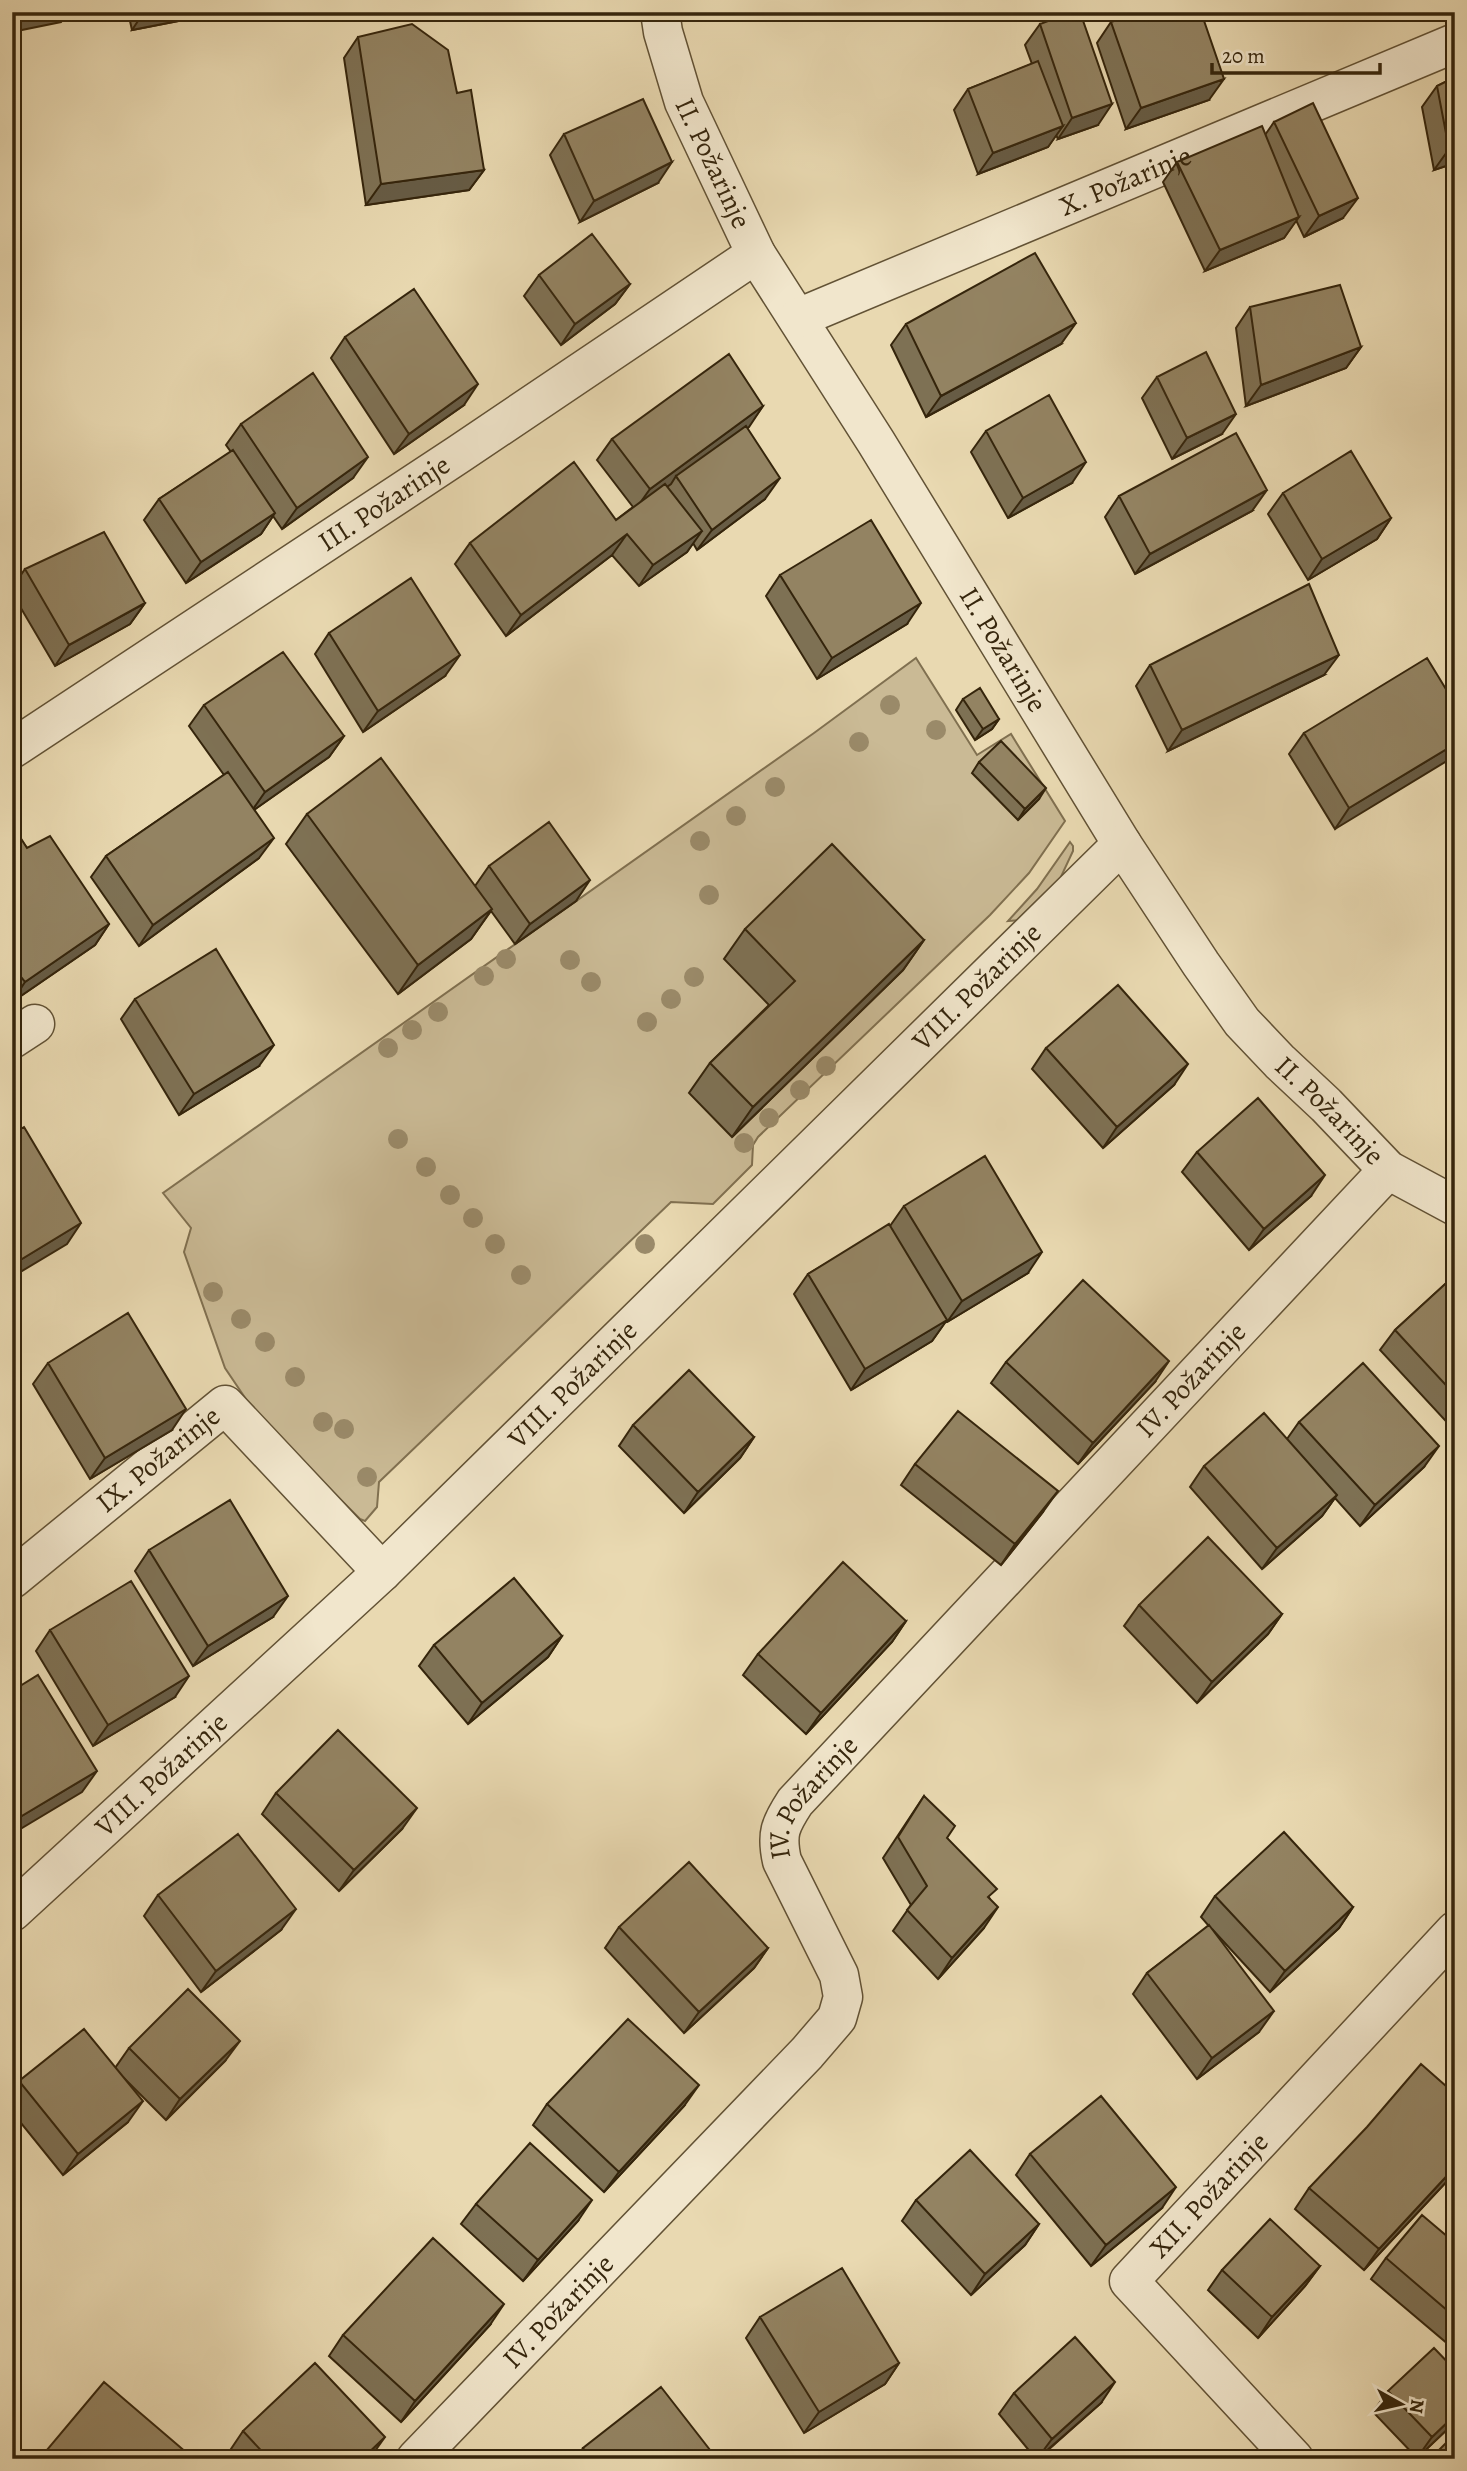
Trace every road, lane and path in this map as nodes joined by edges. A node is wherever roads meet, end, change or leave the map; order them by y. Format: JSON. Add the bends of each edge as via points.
{"nodes":[{"id":1,"x":660,"y":12,"type":"edge"},
{"id":2,"x":1455,"y":43,"type":"edge"},
{"id":3,"x":756,"y":254,"type":"junction"},
{"id":4,"x":798,"y":318,"type":"junction"},
{"id":5,"x":12,"y":748,"type":"edge"},
{"id":6,"x":1122,"y":844,"type":"junction"},
{"id":7,"x":1388,"y":1170,"type":"junction"},
{"id":8,"x":1455,"y":1206,"type":"edge"},
{"id":9,"x":382,"y":1572,"type":"junction"},
{"id":10,"x":12,"y":1579,"type":"edge"},
{"id":11,"x":12,"y":1912,"type":"edge"},
{"id":12,"x":1455,"y":1931,"type":"edge"},
{"id":13,"x":416,"y":2459,"type":"edge"},
{"id":14,"x":1294,"y":2459,"type":"edge"}],
"edges":[{"from":1,"to":3,"type":"street","name":"II. Požarinje","via":[[684,102]]},
{"from":2,"to":4,"type":"street","name":"X. Požarinje"},
{"from":3,"to":4,"type":"street","name":"II. Požarinje"},
{"from":3,"to":5,"type":"street","name":"III. Požarinje"},
{"from":4,"to":6,"type":"street","name":"II. Požarinje"},
{"from":6,"to":7,"type":"street","name":"II. Požarinje","via":[[1242,1022]]},
{"from":6,"to":9,"type":"street","name":"VIII. Požarinje"},
{"from":7,"to":8,"type":"street","name":"II. Požarinje"},
{"from":7,"to":13,"type":"street","name":"IV. Požarinje","via":[[795,1802],[782,1822],[778,1842],[782,1861],[839,1975],[843,1997],[837,2018]]},
{"from":9,"to":10,"type":"street","name":"IX. Požarinje","via":[[225,1405]]},
{"from":9,"to":11,"type":"street","name":"VIII. Požarinje"},
{"from":12,"to":14,"type":"street","name":"XII. Požarinje","via":[[1129,2281]]}]}
